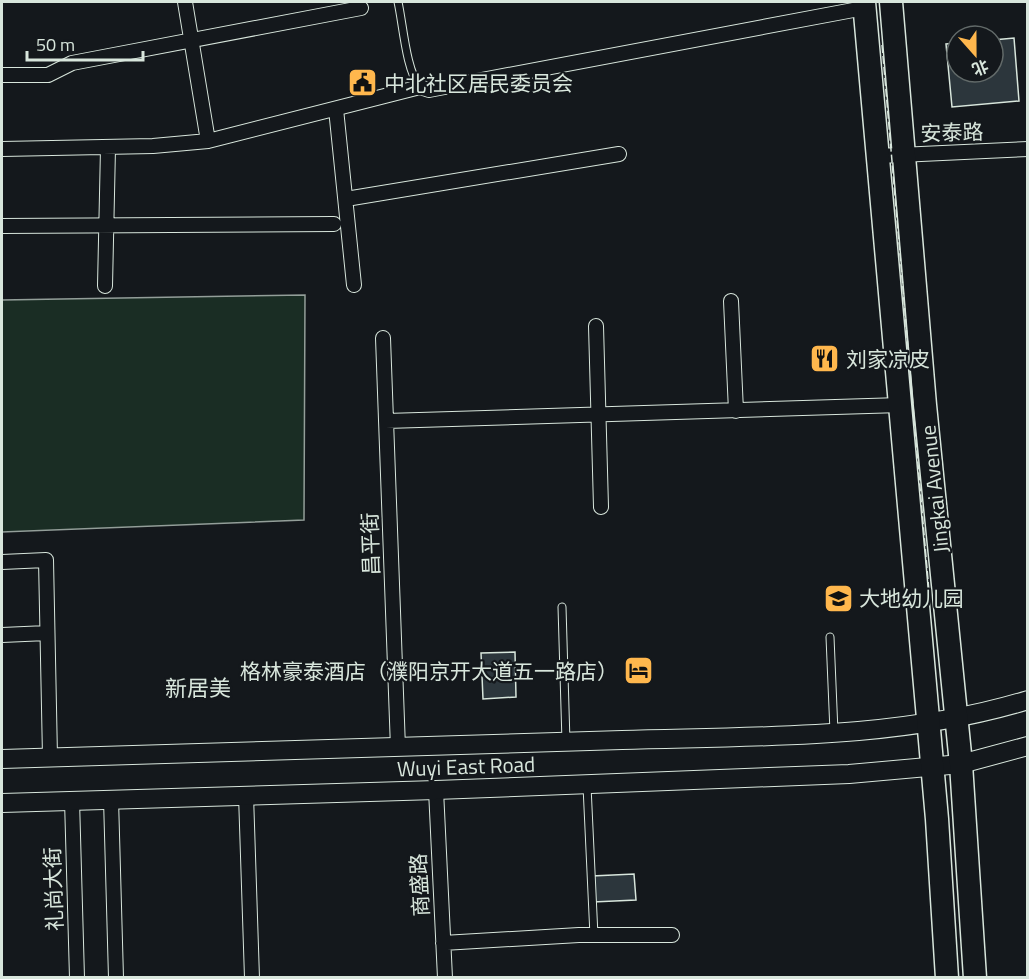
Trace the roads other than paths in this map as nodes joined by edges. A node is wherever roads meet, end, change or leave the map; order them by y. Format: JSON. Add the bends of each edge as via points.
{"nodes":[{"id":1,"x":185,"y":2,"type":"edge"},
{"id":2,"x":398,"y":2,"type":"edge"},
{"id":3,"x":891,"y":2,"type":"edge"},
{"id":4,"x":864,"y":5,"type":"edge"},
{"id":5,"x":361,"y":8,"type":"dead end"},
{"id":6,"x":191,"y":40,"type":"junction"},
{"id":7,"x":2,"y":75,"type":"edge"},
{"id":8,"x":420,"y":87,"type":"junction"},
{"id":9,"x":336,"y":109,"type":"junction"},
{"id":10,"x":208,"y":141,"type":"junction"},
{"id":11,"x":108,"y":148,"type":"junction"},
{"id":12,"x":2,"y":149,"type":"edge"},
{"id":13,"x":1028,"y":149,"type":"edge"},
{"id":14,"x":619,"y":154,"type":"dead end"},
{"id":15,"x":905,"y":154,"type":"junction"},
{"id":16,"x":878,"y":156,"type":"junction"},
{"id":17,"x":346,"y":199,"type":"junction"},
{"id":18,"x":334,"y":224,"type":"dead end"},
{"id":19,"x":2,"y":226,"type":"edge"},
{"id":20,"x":106,"y":226,"type":"junction"},
{"id":21,"x":354,"y":285,"type":"dead end"},
{"id":22,"x":105,"y":286,"type":"dead end"},
{"id":23,"x":731,"y":301,"type":"dead end"},
{"id":24,"x":596,"y":326,"type":"dead end"},
{"id":25,"x":383,"y":338,"type":"dead end"},
{"id":26,"x":901,"y":405,"type":"junction"},
{"id":27,"x":736,"y":411,"type":"junction"},
{"id":28,"x":598,"y":415,"type":"junction"},
{"id":29,"x":386,"y":421,"type":"junction"},
{"id":30,"x":601,"y":507,"type":"dead end"},
{"id":31,"x":2,"y":562,"type":"edge"},
{"id":32,"x":562,"y":607,"type":"dead end"},
{"id":33,"x":47,"y":633,"type":"junction"},
{"id":34,"x":2,"y":635,"type":"edge"},
{"id":35,"x":830,"y":637,"type":"dead end"},
{"id":36,"x":1028,"y":700,"type":"edge"},
{"id":37,"x":956,"y":718,"type":"junction"},
{"id":38,"x":928,"y":722,"type":"junction"},
{"id":39,"x":834,"y":732,"type":"junction"},
{"id":40,"x":566,"y":742,"type":"junction"},
{"id":41,"x":1028,"y":746,"type":"edge"},
{"id":42,"x":398,"y":748,"type":"junction"},
{"id":43,"x":50,"y":757,"type":"junction"},
{"id":44,"x":2,"y":759,"type":"edge"},
{"id":45,"x":961,"y":764,"type":"junction"},
{"id":46,"x":932,"y":768,"type":"junction"},
{"id":47,"x":587,"y":784,"type":"junction"},
{"id":48,"x":436,"y":790,"type":"junction"},
{"id":49,"x":246,"y":795,"type":"junction"},
{"id":50,"x":111,"y":799,"type":"junction"},
{"id":51,"x":72,"y":800,"type":"junction"},
{"id":52,"x":2,"y":803,"type":"edge"},
{"id":53,"x":672,"y":935,"type":"dead end"},
{"id":54,"x":594,"y":936,"type":"junction"},
{"id":55,"x":443,"y":943,"type":"junction"},
{"id":56,"x":77,"y":978,"type":"edge"},
{"id":57,"x":116,"y":978,"type":"edge"},
{"id":58,"x":252,"y":978,"type":"edge"},
{"id":59,"x":445,"y":978,"type":"edge"},
{"id":60,"x":947,"y":978,"type":"edge"},
{"id":61,"x":975,"y":978,"type":"edge"}],
"edges":[{"from":1,"to":6,"type":"street"},
{"from":2,"to":8,"type":"lane","via":[[414,80]]},
{"from":3,"to":15,"type":"main road","name":"Jingkai Avenue"},
{"from":4,"to":8,"type":"street","via":[[429,90]]},
{"from":4,"to":16,"type":"main road","name":"Jingkai Avenue"},
{"from":5,"to":6,"type":"street"},
{"from":6,"to":7,"type":"street","via":[[72,63],[48,75]]},
{"from":6,"to":10,"type":"street"},
{"from":8,"to":9,"type":"street"},
{"from":9,"to":10,"type":"street"},
{"from":9,"to":17,"type":"street"},
{"from":10,"to":11,"type":"street"},
{"from":11,"to":12,"type":"street"},
{"from":11,"to":20,"type":"street"},
{"from":13,"to":15,"type":"street","name":"安泰路"},
{"from":14,"to":17,"type":"street"},
{"from":15,"to":16,"type":"street","name":"安泰路"},
{"from":15,"to":37,"type":"main road","name":"Jingkai Avenue"},
{"from":16,"to":26,"type":"main road","name":"Jingkai Avenue"},
{"from":17,"to":21,"type":"street"},
{"from":18,"to":20,"type":"street"},
{"from":19,"to":20,"type":"street"},
{"from":20,"to":22,"type":"street"},
{"from":23,"to":27,"type":"street"},
{"from":24,"to":28,"type":"street"},
{"from":25,"to":29,"type":"street","name":"昌平街"},
{"from":26,"to":27,"type":"street"},
{"from":26,"to":38,"type":"main road","name":"Jingkai Avenue"},
{"from":27,"to":28,"type":"street"},
{"from":28,"to":29,"type":"street"},
{"from":28,"to":30,"type":"street"},
{"from":29,"to":42,"type":"street","name":"昌平街"},
{"from":31,"to":33,"type":"street","via":[[46,560]]},
{"from":32,"to":40,"type":"lane"},
{"from":33,"to":34,"type":"street"},
{"from":33,"to":43,"type":"street"},
{"from":35,"to":39,"type":"lane"},
{"from":36,"to":37,"type":"street","name":"Wuyi East Road"},
{"from":37,"to":38,"type":"street","name":"Wuyi East Road"},
{"from":37,"to":45,"type":"main road","name":"Jingkai Avenue"},
{"from":38,"to":39,"type":"street","name":"Wuyi East Road"},
{"from":38,"to":46,"type":"main road","name":"Jingkai Avenue"},
{"from":39,"to":40,"type":"street","name":"Wuyi East Road"},
{"from":40,"to":42,"type":"street","name":"Wuyi East Road"},
{"from":41,"to":45,"type":"street","name":"Wuyi East Road"},
{"from":42,"to":43,"type":"street","name":"Wuyi East Road"},
{"from":43,"to":44,"type":"street","name":"Wuyi East Road"},
{"from":45,"to":46,"type":"street","name":"Wuyi East Road"},
{"from":45,"to":61,"type":"main road","name":"Jingkai Avenue"},
{"from":46,"to":47,"type":"street","name":"Wuyi East Road"},
{"from":46,"to":60,"type":"main road","name":"Jingkai Avenue"},
{"from":47,"to":48,"type":"street","name":"Wuyi East Road"},
{"from":47,"to":54,"type":"lane"},
{"from":48,"to":49,"type":"street","name":"Wuyi East Road"},
{"from":48,"to":55,"type":"street","name":"商盛路"},
{"from":49,"to":50,"type":"street","name":"Wuyi East Road"},
{"from":49,"to":58,"type":"street"},
{"from":50,"to":51,"type":"street","name":"Wuyi East Road"},
{"from":50,"to":57,"type":"street"},
{"from":51,"to":52,"type":"street","name":"Wuyi East Road"},
{"from":51,"to":56,"type":"street","name":"礼尚大街"},
{"from":53,"to":54,"type":"street"},
{"from":54,"to":55,"type":"street"},
{"from":55,"to":59,"type":"street","name":"商盛路"}]}
